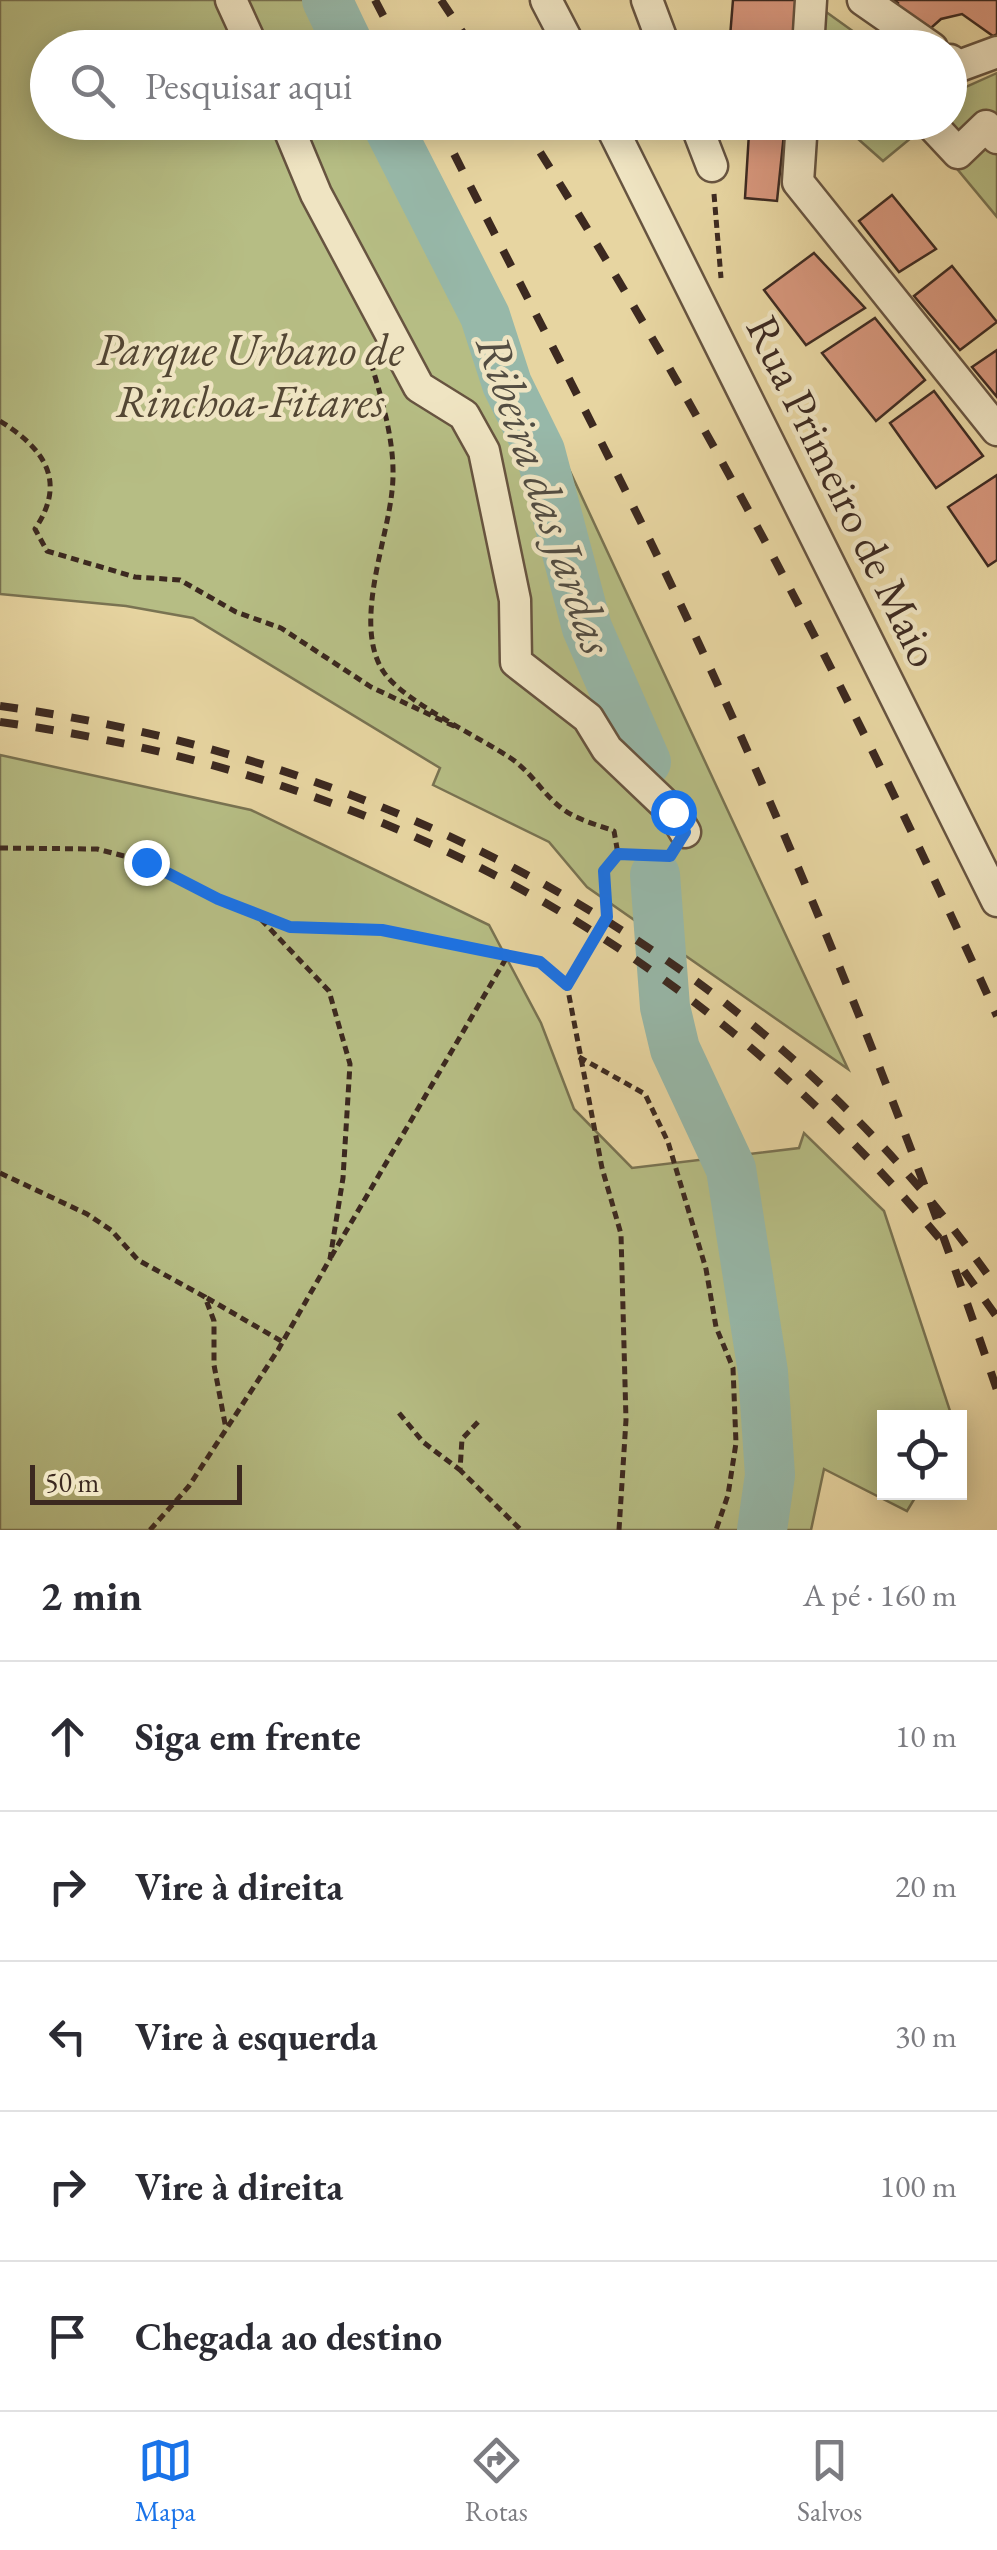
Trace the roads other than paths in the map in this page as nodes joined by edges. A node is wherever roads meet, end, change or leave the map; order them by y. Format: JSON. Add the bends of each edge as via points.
{"nodes":[{"id":1,"x":231,"y":0,"type":"edge"},
{"id":2,"x":546,"y":0,"type":"edge"},
{"id":3,"x":647,"y":0,"type":"edge"},
{"id":4,"x":811,"y":0,"type":"edge"},
{"id":5,"x":864,"y":0,"type":"edge"},
{"id":6,"x":245,"y":30,"type":"edge"},
{"id":7,"x":562,"y":30,"type":"edge"},
{"id":8,"x":658,"y":30,"type":"edge"},
{"id":9,"x":809,"y":30,"type":"edge"},
{"id":10,"x":906,"y":30,"type":"edge"},
{"id":11,"x":997,"y":52,"type":"edge"},
{"id":12,"x":967,"y":63,"type":"edge"},
{"id":13,"x":997,"y":138,"type":"edge"},
{"id":14,"x":294,"y":140,"type":"edge"},
{"id":15,"x":618,"y":140,"type":"edge"},
{"id":16,"x":702,"y":140,"type":"edge"},
{"id":17,"x":801,"y":140,"type":"edge"},
{"id":18,"x":946,"y":140,"type":"edge"},
{"id":19,"x":712,"y":166,"type":"road end"},
{"id":20,"x":997,"y":430,"type":"edge"},
{"id":21,"x":685,"y":832,"type":"road end"},
{"id":22,"x":997,"y":900,"type":"edge"}],
"edges":[{"from":1,"to":6,"type":"street"},
{"from":2,"to":7,"type":"street"},
{"from":3,"to":8,"type":"street"},
{"from":4,"to":9,"type":"street"},
{"from":5,"to":10,"type":"street"},
{"from":11,"to":12,"type":"street"},
{"from":13,"to":18,"type":"street","via":[[986,126],[958,153]]},
{"from":14,"to":21,"type":"street","via":[[419,387],[464,414],[484,451],[515,600],[516,662],[588,718]]},
{"from":15,"to":22,"type":"street","name":"Rua Primeiro de Maio"},
{"from":16,"to":19,"type":"street"},
{"from":17,"to":20,"type":"street","via":[[798,182]]}]}
